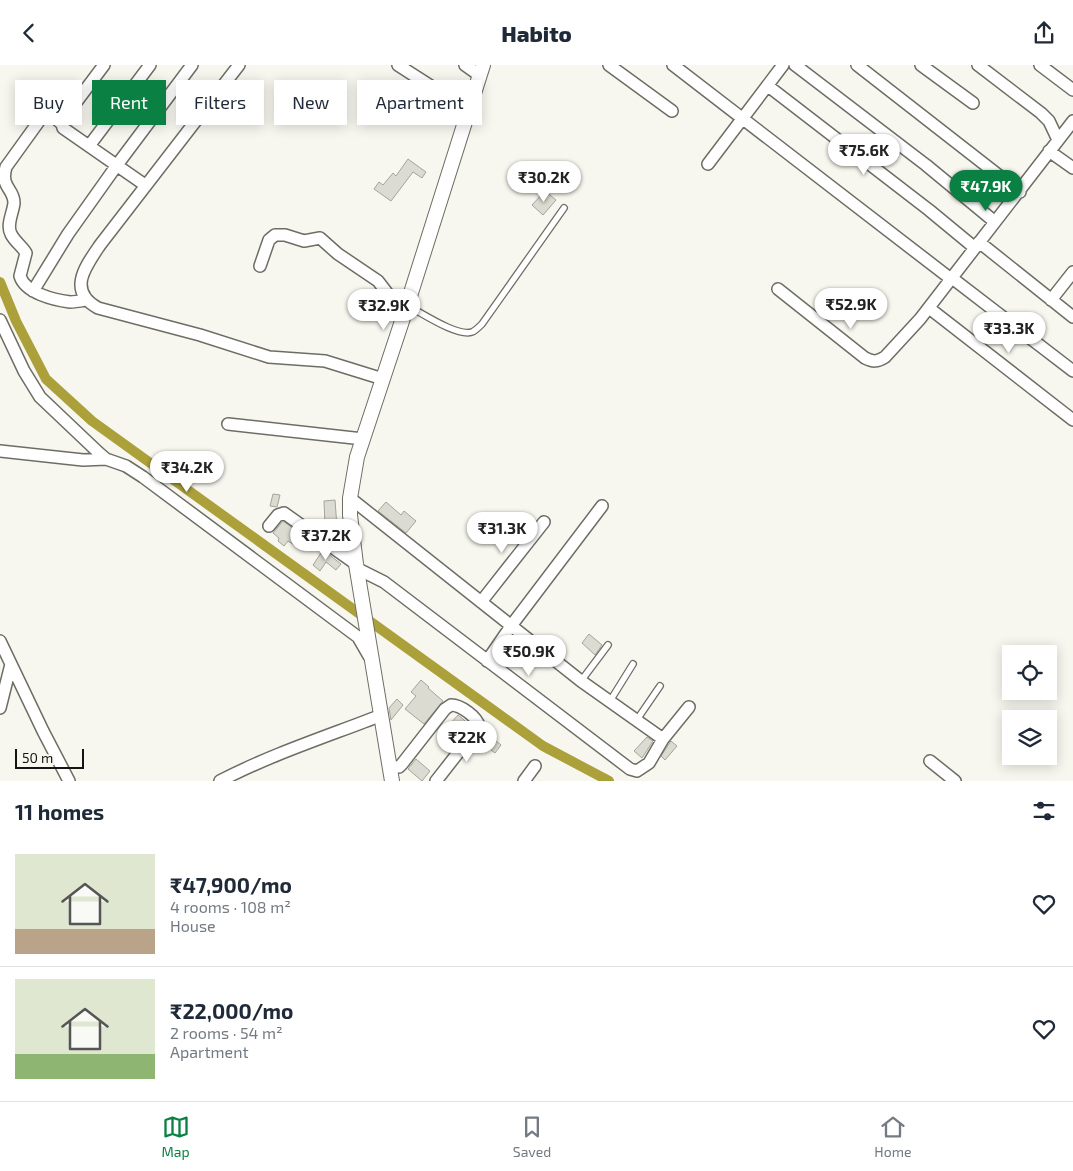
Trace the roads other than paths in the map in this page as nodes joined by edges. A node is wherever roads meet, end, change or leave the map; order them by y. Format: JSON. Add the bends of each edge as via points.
{"nodes":[{"id":1,"x":104,"y":65,"type":"edge"},
{"id":2,"x":150,"y":65,"type":"edge"},
{"id":3,"x":192,"y":65,"type":"edge"},
{"id":4,"x":239,"y":65,"type":"edge"},
{"id":5,"x":398,"y":65,"type":"edge"},
{"id":6,"x":466,"y":65,"type":"edge"},
{"id":7,"x":609,"y":65,"type":"edge"},
{"id":8,"x":672,"y":65,"type":"edge"},
{"id":9,"x":783,"y":65,"type":"edge"},
{"id":10,"x":795,"y":65,"type":"edge"},
{"id":11,"x":857,"y":65,"type":"edge"},
{"id":12,"x":921,"y":65,"type":"edge"},
{"id":13,"x":978,"y":65,"type":"edge"},
{"id":14,"x":1040,"y":65,"type":"edge"},
{"id":15,"x":481,"y":70,"type":"edge"},
{"id":16,"x":421,"y":80,"type":"edge"},
{"id":17,"x":768,"y":86,"type":"junction"},
{"id":18,"x":1073,"y":90,"type":"edge"},
{"id":19,"x":82,"y":94,"type":"edge"},
{"id":20,"x":973,"y":103,"type":"dead end"},
{"id":21,"x":672,"y":111,"type":"dead end"},
{"id":22,"x":743,"y":119,"type":"junction"},
{"id":23,"x":1073,"y":121,"type":"edge"},
{"id":24,"x":36,"y":125,"type":"edge"},
{"id":25,"x":62,"y":125,"type":"edge"},
{"id":26,"x":464,"y":125,"type":"edge"},
{"id":27,"x":1058,"y":140,"type":"junction"},
{"id":28,"x":89,"y":146,"type":"junction"},
{"id":29,"x":1049,"y":151,"type":"junction"},
{"id":30,"x":117,"y":165,"type":"junction"},
{"id":31,"x":708,"y":165,"type":"dead end"},
{"id":32,"x":1073,"y":168,"type":"edge"},
{"id":33,"x":145,"y":185,"type":"junction"},
{"id":34,"x":1020,"y":192,"type":"junction"},
{"id":35,"x":564,"y":208,"type":"dead end"},
{"id":36,"x":995,"y":222,"type":"junction"},
{"id":37,"x":977,"y":245,"type":"junction"},
{"id":38,"x":260,"y":266,"type":"dead end"},
{"id":39,"x":1073,"y":271,"type":"edge"},
{"id":40,"x":951,"y":278,"type":"junction"},
{"id":41,"x":778,"y":289,"type":"dead end"},
{"id":42,"x":33,"y":291,"type":"junction"},
{"id":43,"x":86,"y":300,"type":"junction"},
{"id":44,"x":1051,"y":300,"type":"junction"},
{"id":45,"x":929,"y":308,"type":"junction"},
{"id":46,"x":406,"y":310,"type":"junction"},
{"id":47,"x":1073,"y":317,"type":"edge"},
{"id":48,"x":0,"y":320,"type":"edge"},
{"id":49,"x":1073,"y":371,"type":"edge"},
{"id":50,"x":383,"y":379,"type":"junction"},
{"id":51,"x":1073,"y":420,"type":"edge"},
{"id":52,"x":228,"y":423,"type":"dead end"},
{"id":53,"x":363,"y":439,"type":"junction"},
{"id":54,"x":0,"y":451,"type":"edge"},
{"id":55,"x":106,"y":459,"type":"junction"},
{"id":56,"x":350,"y":498,"type":"junction"},
{"id":57,"x":602,"y":506,"type":"dead end"},
{"id":58,"x":544,"y":522,"type":"dead end"},
{"id":59,"x":269,"y":525,"type":"dead end"},
{"id":60,"x":357,"y":566,"type":"junction"},
{"id":61,"x":481,"y":602,"type":"junction"},
{"id":62,"x":511,"y":626,"type":"junction"},
{"id":63,"x":0,"y":641,"type":"edge"},
{"id":64,"x":608,"y":645,"type":"dead end"},
{"id":65,"x":487,"y":661,"type":"junction"},
{"id":66,"x":372,"y":662,"type":"junction"},
{"id":67,"x":11,"y":664,"type":"junction"},
{"id":68,"x":632,"y":664,"type":"dead end"},
{"id":69,"x":581,"y":681,"type":"junction"},
{"id":70,"x":660,"y":686,"type":"dead end"},
{"id":71,"x":610,"y":701,"type":"junction"},
{"id":72,"x":689,"y":707,"type":"dead end"},
{"id":73,"x":0,"y":708,"type":"edge"},
{"id":74,"x":382,"y":715,"type":"junction"},
{"id":75,"x":636,"y":721,"type":"junction"},
{"id":76,"x":663,"y":739,"type":"junction"},
{"id":77,"x":930,"y":761,"type":"dead end"},
{"id":78,"x":535,"y":766,"type":"dead end"},
{"id":79,"x":391,"y":774,"type":"edge"},
{"id":80,"x":69,"y":781,"type":"edge"},
{"id":81,"x":220,"y":781,"type":"edge"},
{"id":82,"x":436,"y":781,"type":"edge"},
{"id":83,"x":524,"y":781,"type":"edge"},
{"id":84,"x":955,"y":781,"type":"edge"}],
"edges":[{"from":1,"to":19,"type":"street"},
{"from":2,"to":28,"type":"street"},
{"from":3,"to":30,"type":"street"},
{"from":4,"to":33,"type":"street"},
{"from":5,"to":16,"type":"street"},
{"from":6,"to":15,"type":"street"},
{"from":7,"to":21,"type":"street"},
{"from":8,"to":22,"type":"street"},
{"from":9,"to":17,"type":"street"},
{"from":10,"to":36,"type":"street"},
{"from":11,"to":34,"type":"street"},
{"from":12,"to":20,"type":"street"},
{"from":13,"to":27,"type":"street","via":[[1041,113],[1049,121]]},
{"from":14,"to":18,"type":"street"},
{"from":17,"to":22,"type":"street"},
{"from":17,"to":37,"type":"street"},
{"from":22,"to":31,"type":"street"},
{"from":22,"to":40,"type":"street"},
{"from":23,"to":27,"type":"street"},
{"from":24,"to":42,"type":"street","via":[[4,173],[4,183],[14,203],[11,234],[26,253],[21,281]]},
{"from":25,"to":28,"type":"street"},
{"from":26,"to":46,"type":"street"},
{"from":27,"to":29,"type":"street"},
{"from":28,"to":30,"type":"street"},
{"from":29,"to":32,"type":"street"},
{"from":29,"to":34,"type":"street"},
{"from":30,"to":33,"type":"street"},
{"from":30,"to":42,"type":"street"},
{"from":33,"to":43,"type":"street","via":[[104,238],[86,268],[80,291]]},
{"from":34,"to":36,"type":"street"},
{"from":35,"to":46,"type":"lane","via":[[482,324],[473,332],[453,330]]},
{"from":36,"to":37,"type":"street"},
{"from":37,"to":40,"type":"street"},
{"from":37,"to":44,"type":"street"},
{"from":38,"to":46,"type":"street","via":[[269,240],[275,235],[304,241],[320,238],[378,281]]},
{"from":39,"to":44,"type":"street"},
{"from":40,"to":45,"type":"street"},
{"from":40,"to":49,"type":"street"},
{"from":41,"to":45,"type":"street","via":[[864,358],[874,361],[885,357]]},
{"from":42,"to":43,"type":"street","via":[[70,302]]},
{"from":43,"to":50,"type":"street","via":[[98,308],[269,357],[325,361]]},
{"from":44,"to":47,"type":"street"},
{"from":45,"to":51,"type":"street"},
{"from":46,"to":50,"type":"street"},
{"from":48,"to":55,"type":"street","via":[[40,397]]},
{"from":50,"to":53,"type":"street"},
{"from":52,"to":53,"type":"street"},
{"from":53,"to":56,"type":"street"},
{"from":54,"to":55,"type":"street","via":[[84,460]]},
{"from":55,"to":66,"type":"street","via":[[143,477],[358,637]]},
{"from":56,"to":60,"type":"street"},
{"from":56,"to":61,"type":"street"},
{"from":57,"to":62,"type":"street"},
{"from":58,"to":61,"type":"street"},
{"from":59,"to":60,"type":"street","via":[[284,513]]},
{"from":60,"to":65,"type":"street","via":[[384,582]]},
{"from":60,"to":66,"type":"street"},
{"from":61,"to":62,"type":"street"},
{"from":62,"to":65,"type":"street"},
{"from":62,"to":69,"type":"street"},
{"from":63,"to":67,"type":"street"},
{"from":64,"to":69,"type":"lane"},
{"from":65,"to":76,"type":"street","via":[[630,769],[637,771],[649,763]]},
{"from":66,"to":74,"type":"street"},
{"from":67,"to":73,"type":"street"},
{"from":67,"to":80,"type":"street"},
{"from":68,"to":71,"type":"lane"},
{"from":69,"to":71,"type":"street"},
{"from":70,"to":75,"type":"lane"},
{"from":71,"to":75,"type":"street"},
{"from":72,"to":76,"type":"street"},
{"from":74,"to":79,"type":"street"},
{"from":74,"to":81,"type":"street","via":[[311,741]]},
{"from":75,"to":76,"type":"street"},
{"from":77,"to":84,"type":"street"},
{"from":78,"to":83,"type":"street"},
{"from":79,"to":82,"type":"street","via":[[402,765],[448,706],[457,705],[479,726]]}]}
